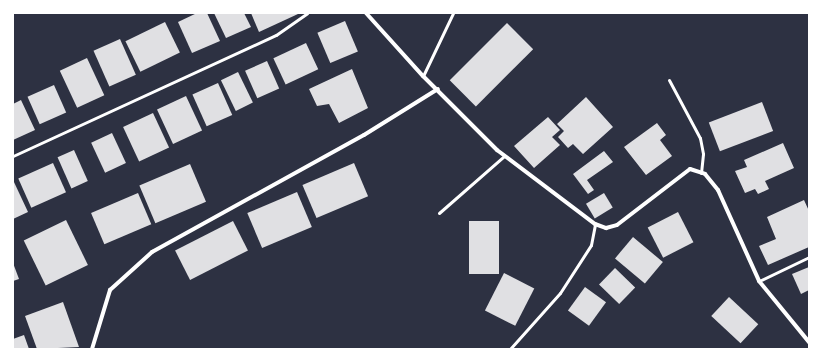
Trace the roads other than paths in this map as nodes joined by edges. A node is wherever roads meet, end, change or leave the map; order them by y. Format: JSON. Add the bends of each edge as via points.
{"nodes":[{"id":1,"x":307,"y":13,"type":"edge"},
{"id":2,"x":366,"y":13,"type":"edge"},
{"id":3,"x":452,"y":13,"type":"edge"},
{"id":4,"x":422,"y":76,"type":"junction"},
{"id":5,"x":669,"y":80,"type":"dead end"},
{"id":6,"x":438,"y":89,"type":"junction"},
{"id":7,"x":13,"y":156,"type":"edge"},
{"id":8,"x":504,"y":156,"type":"junction"},
{"id":9,"x":701,"y":173,"type":"junction"},
{"id":10,"x":438,"y":213,"type":"dead end"},
{"id":11,"x":595,"y":224,"type":"junction"},
{"id":12,"x":809,"y":257,"type":"edge"},
{"id":13,"x":759,"y":281,"type":"junction"},
{"id":14,"x":809,"y":342,"type":"edge"},
{"id":15,"x":92,"y":349,"type":"edge"},
{"id":16,"x":510,"y":349,"type":"edge"}],
"edges":[{"from":1,"to":7,"type":"lane","via":[[276,35]]},
{"from":2,"to":4,"type":"street"},
{"from":3,"to":4,"type":"lane"},
{"from":4,"to":6,"type":"street"},
{"from":5,"to":9,"type":"lane","via":[[700,138],[703,154]]},
{"from":6,"to":8,"type":"street"},
{"from":6,"to":15,"type":"street","via":[[364,135],[152,252],[110,290]]},
{"from":8,"to":10,"type":"lane"},
{"from":8,"to":11,"type":"street"},
{"from":9,"to":11,"type":"street","via":[[690,169],[617,225],[606,228]]},
{"from":9,"to":13,"type":"street","via":[[705,174],[718,190]]},
{"from":11,"to":16,"type":"lane","via":[[591,244],[560,293]]},
{"from":12,"to":13,"type":"lane"},
{"from":13,"to":14,"type":"street"}]}
